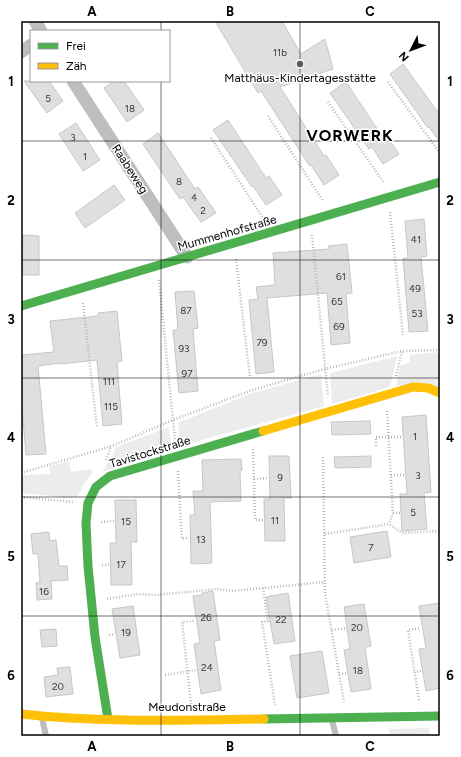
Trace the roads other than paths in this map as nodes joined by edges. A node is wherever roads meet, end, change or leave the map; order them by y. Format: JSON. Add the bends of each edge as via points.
{"nodes":[{"id":1,"x":35,"y":21,"type":"edge"},
{"id":2,"x":40,"y":30,"type":"edge"},
{"id":3,"x":30,"y":47,"type":"edge"},
{"id":4,"x":21,"y":52,"type":"edge"},
{"id":5,"x":75,"y":82,"type":"edge"},
{"id":6,"x":440,"y":182,"type":"edge"},
{"id":7,"x":187,"y":257,"type":"junction"},
{"id":8,"x":21,"y":306,"type":"edge"},
{"id":9,"x":440,"y":393,"type":"edge"},
{"id":10,"x":21,"y":714,"type":"edge"},
{"id":11,"x":440,"y":716,"type":"edge"},
{"id":12,"x":42,"y":717,"type":"junction"},
{"id":13,"x":332,"y":718,"type":"junction"},
{"id":14,"x":108,"y":719,"type":"junction"},
{"id":15,"x":46,"y":736,"type":"edge"},
{"id":16,"x":336,"y":736,"type":"edge"}],
"edges":[{"from":1,"to":2,"type":"street"},
{"from":3,"to":4,"type":"street"},
{"from":5,"to":7,"type":"street","name":"Raabeweg"},
{"from":6,"to":7,"type":"street","name":"Mummenhofstraße"},
{"from":7,"to":8,"type":"street","name":"Mummenhofstraße"},
{"from":9,"to":14,"type":"street","name":"Tavistockstraße","via":[[428,388],[413,387],[110,476],[96,487],[88,503],[86,530],[96,645]]},
{"from":10,"to":12,"type":"street","name":"Meudonstraße"},
{"from":11,"to":13,"type":"street","name":"Meudonstraße"},
{"from":12,"to":14,"type":"street","name":"Meudonstraße"},
{"from":12,"to":15,"type":"lane"},
{"from":13,"to":14,"type":"street","name":"Meudonstraße"},
{"from":13,"to":16,"type":"lane"}]}
